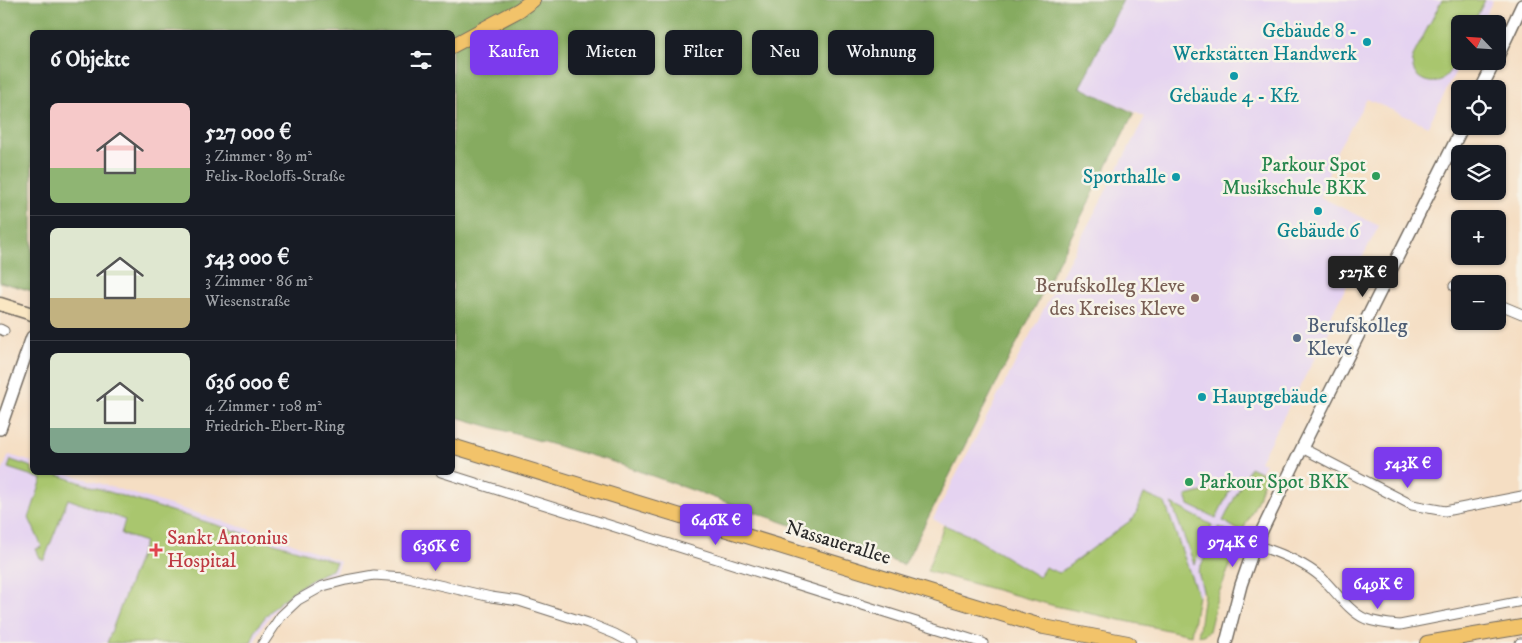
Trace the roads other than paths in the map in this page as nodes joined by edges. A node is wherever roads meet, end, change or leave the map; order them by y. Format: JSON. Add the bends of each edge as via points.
{"nodes":[{"id":1,"x":533,"y":0,"type":"edge"},
{"id":2,"x":1522,"y":5,"type":"edge"},
{"id":3,"x":1506,"y":39,"type":"edge"},
{"id":4,"x":455,"y":44,"type":"edge"},
{"id":5,"x":1458,"y":135,"type":"edge"},
{"id":6,"x":0,"y":304,"type":"edge"},
{"id":7,"x":1506,"y":307,"type":"edge"},
{"id":8,"x":30,"y":313,"type":"edge"},
{"id":9,"x":1522,"y":314,"type":"edge"},
{"id":10,"x":30,"y":343,"type":"edge"},
{"id":11,"x":0,"y":429,"type":"edge"},
{"id":12,"x":455,"y":447,"type":"edge"},
{"id":13,"x":1302,"y":448,"type":"junction"},
{"id":14,"x":451,"y":475,"type":"edge"},
{"id":15,"x":1522,"y":496,"type":"edge"},
{"id":16,"x":1255,"y":545,"type":"junction"},
{"id":17,"x":1522,"y":601,"type":"edge"},
{"id":18,"x":1522,"y":627,"type":"edge"},
{"id":19,"x":263,"y":643,"type":"edge"},
{"id":20,"x":632,"y":643,"type":"edge"},
{"id":21,"x":983,"y":643,"type":"edge"},
{"id":22,"x":1128,"y":643,"type":"edge"},
{"id":23,"x":1226,"y":643,"type":"edge"},
{"id":24,"x":1427,"y":643,"type":"edge"}],
"edges":[{"from":1,"to":4,"type":"main road"},
{"from":2,"to":3,"type":"street"},
{"from":5,"to":13,"type":"street"},
{"from":6,"to":8,"type":"main road"},
{"from":7,"to":9,"type":"street"},
{"from":10,"to":11,"type":"street"},
{"from":12,"to":22,"type":"main road","name":"Nassauerallee","via":[[1044,627]]},
{"from":13,"to":15,"type":"street","via":[[1412,504],[1445,511]]},
{"from":13,"to":16,"type":"street"},
{"from":14,"to":21,"type":"street"},
{"from":16,"to":17,"type":"street","via":[[1291,558],[1319,576],[1364,618],[1380,623],[1400,624]]},
{"from":16,"to":23,"type":"street","via":[[1240,585]]},
{"from":18,"to":24,"type":"main road"},
{"from":19,"to":20,"type":"street","via":[[281,616],[298,600],[323,586],[374,575],[404,577],[518,601],[588,623]]}]}
